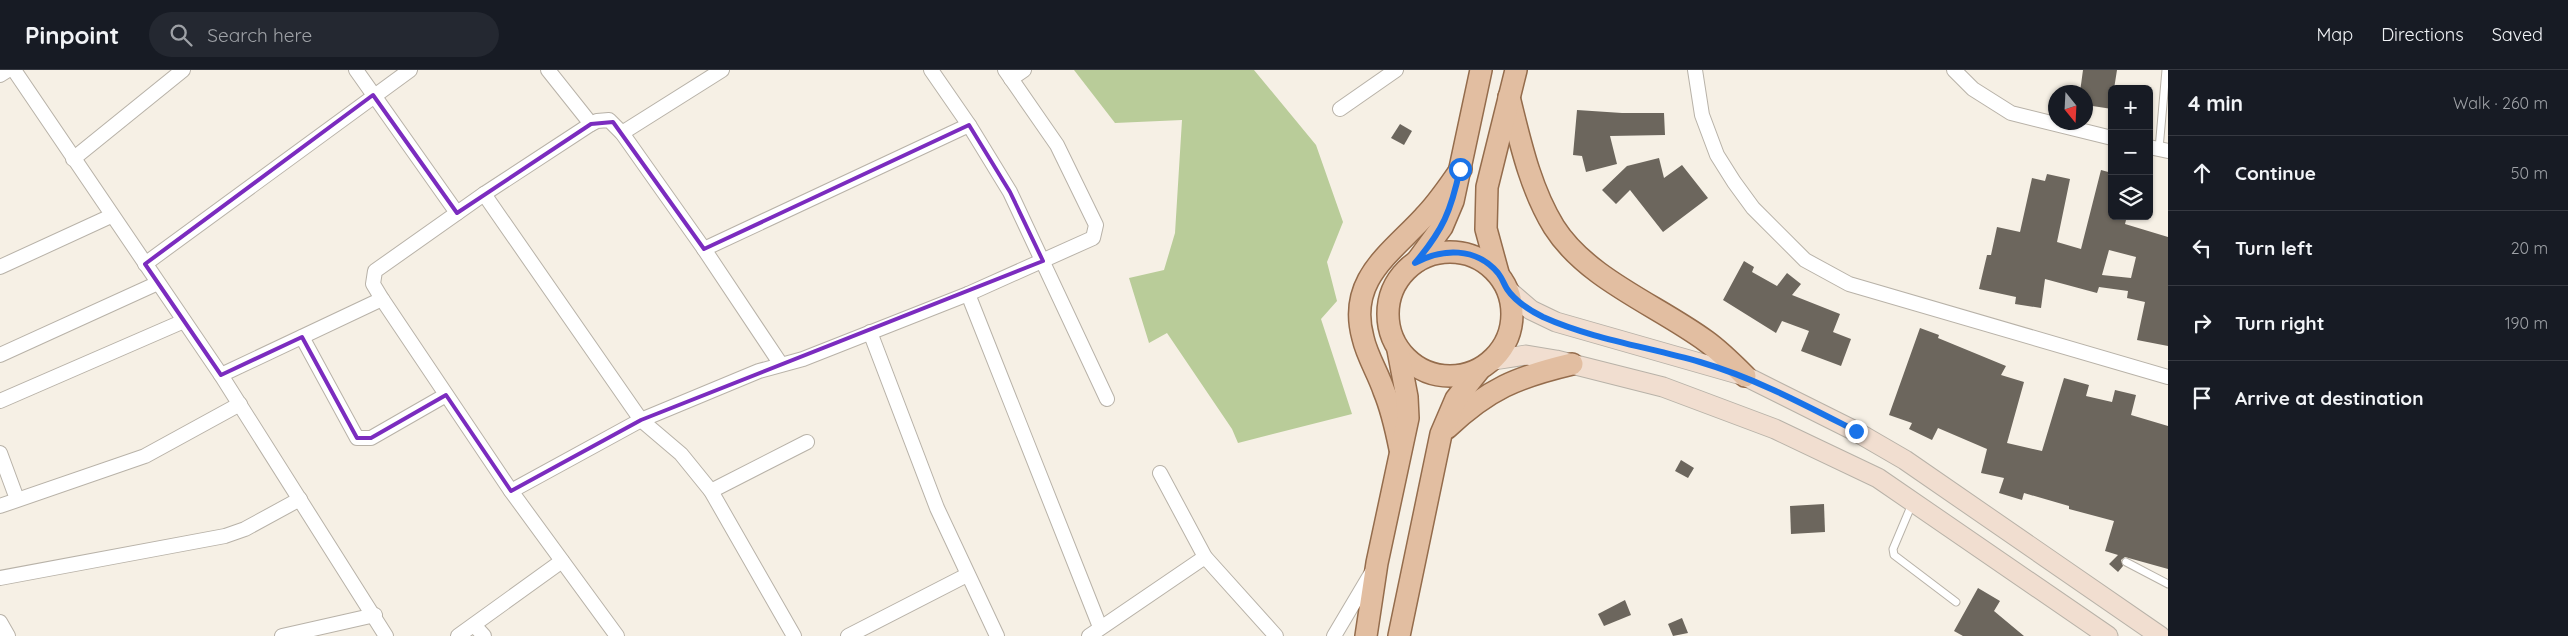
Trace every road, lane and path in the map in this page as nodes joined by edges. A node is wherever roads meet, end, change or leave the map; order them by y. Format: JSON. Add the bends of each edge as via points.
{"nodes":[{"id":1,"x":8,"y":70,"type":"edge"},
{"id":2,"x":14,"y":70,"type":"edge"},
{"id":3,"x":183,"y":70,"type":"edge"},
{"id":4,"x":356,"y":70,"type":"edge"},
{"id":5,"x":410,"y":70,"type":"edge"},
{"id":6,"x":548,"y":70,"type":"edge"},
{"id":7,"x":722,"y":70,"type":"edge"},
{"id":8,"x":931,"y":70,"type":"edge"},
{"id":9,"x":1024,"y":70,"type":"edge"},
{"id":10,"x":1396,"y":70,"type":"edge"},
{"id":11,"x":1516,"y":70,"type":"edge"},
{"id":12,"x":1694,"y":70,"type":"edge"},
{"id":13,"x":1954,"y":70,"type":"edge"},
{"id":14,"x":2166,"y":70,"type":"edge"},
{"id":15,"x":1478,"y":72,"type":"edge"},
{"id":16,"x":704,"y":74,"type":"edge"},
{"id":17,"x":0,"y":75,"type":"edge"},
{"id":18,"x":1008,"y":75,"type":"edge"},
{"id":19,"x":373,"y":95,"type":"junction"},
{"id":20,"x":1509,"y":97,"type":"junction"},
{"id":21,"x":1340,"y":109,"type":"dead end"},
{"id":22,"x":590,"y":124,"type":"junction"},
{"id":23,"x":969,"y":125,"type":"junction"},
{"id":24,"x":622,"y":133,"type":"junction"},
{"id":25,"x":2108,"y":137,"type":"edge"},
{"id":26,"x":2159,"y":149,"type":"edge"},
{"id":27,"x":73,"y":158,"type":"junction"},
{"id":28,"x":1460,"y":169,"type":"junction"},
{"id":29,"x":484,"y":194,"type":"junction"},
{"id":30,"x":457,"y":213,"type":"junction"},
{"id":31,"x":111,"y":216,"type":"junction"},
{"id":32,"x":704,"y":249,"type":"junction"},
{"id":33,"x":1044,"y":261,"type":"junction"},
{"id":34,"x":1415,"y":263,"type":"junction"},
{"id":35,"x":145,"y":264,"type":"junction"},
{"id":36,"x":0,"y":267,"type":"edge"},
{"id":37,"x":1498,"y":273,"type":"junction"},
{"id":38,"x":158,"y":283,"type":"junction"},
{"id":39,"x":1509,"y":291,"type":"junction"},
{"id":40,"x":968,"y":294,"type":"junction"},
{"id":41,"x":382,"y":299,"type":"junction"},
{"id":42,"x":184,"y":320,"type":"junction"},
{"id":43,"x":870,"y":332,"type":"junction"},
{"id":44,"x":302,"y":337,"type":"junction"},
{"id":45,"x":1398,"y":350,"type":"junction"},
{"id":46,"x":0,"y":355,"type":"edge"},
{"id":47,"x":780,"y":364,"type":"junction"},
{"id":48,"x":1572,"y":364,"type":"junction"},
{"id":49,"x":1487,"y":365,"type":"junction"},
{"id":50,"x":221,"y":375,"type":"junction"},
{"id":51,"x":1745,"y":376,"type":"junction"},
{"id":52,"x":2168,"y":377,"type":"edge"},
{"id":53,"x":446,"y":395,"type":"junction"},
{"id":54,"x":1107,"y":399,"type":"dead end"},
{"id":55,"x":0,"y":401,"type":"edge"},
{"id":56,"x":240,"y":404,"type":"junction"},
{"id":57,"x":641,"y":420,"type":"junction"},
{"id":58,"x":1441,"y":434,"type":"junction"},
{"id":59,"x":808,"y":442,"type":"dead end"},
{"id":60,"x":1400,"y":450,"type":"junction"},
{"id":61,"x":0,"y":453,"type":"edge"},
{"id":62,"x":1160,"y":473,"type":"dead end"},
{"id":63,"x":511,"y":491,"type":"junction"},
{"id":64,"x":711,"y":491,"type":"junction"},
{"id":65,"x":17,"y":499,"type":"junction"},
{"id":66,"x":300,"y":499,"type":"junction"},
{"id":67,"x":1914,"y":502,"type":"junction"},
{"id":68,"x":0,"y":506,"type":"edge"},
{"id":69,"x":1205,"y":557,"type":"junction"},
{"id":70,"x":562,"y":561,"type":"junction"},
{"id":71,"x":2126,"y":562,"type":"dead end"},
{"id":72,"x":1377,"y":563,"type":"junction"},
{"id":73,"x":966,"y":575,"type":"junction"},
{"id":74,"x":0,"y":578,"type":"edge"},
{"id":75,"x":2168,"y":584,"type":"edge"},
{"id":76,"x":1956,"y":602,"type":"dead end"},
{"id":77,"x":375,"y":615,"type":"junction"},
{"id":78,"x":0,"y":622,"type":"edge"},
{"id":79,"x":474,"y":625,"type":"junction"},
{"id":80,"x":1100,"y":627,"type":"junction"},
{"id":81,"x":863,"y":633,"type":"edge"},
{"id":82,"x":8,"y":636,"type":"edge"},
{"id":83,"x":282,"y":636,"type":"edge"},
{"id":84,"x":386,"y":636,"type":"edge"},
{"id":85,"x":458,"y":636,"type":"edge"},
{"id":86,"x":484,"y":636,"type":"edge"},
{"id":87,"x":617,"y":636,"type":"edge"},
{"id":88,"x":794,"y":636,"type":"edge"},
{"id":89,"x":848,"y":636,"type":"edge"},
{"id":90,"x":997,"y":636,"type":"edge"},
{"id":91,"x":1089,"y":636,"type":"edge"},
{"id":92,"x":1276,"y":636,"type":"edge"},
{"id":93,"x":1334,"y":636,"type":"edge"},
{"id":94,"x":1366,"y":636,"type":"edge"},
{"id":95,"x":1400,"y":636,"type":"edge"},
{"id":96,"x":2108,"y":636,"type":"edge"},
{"id":97,"x":2160,"y":636,"type":"edge"}],
"edges":[{"from":1,"to":17,"type":"street"},
{"from":2,"to":27,"type":"street"},
{"from":3,"to":27,"type":"street"},
{"from":4,"to":19,"type":"street"},
{"from":5,"to":19,"type":"street"},
{"from":6,"to":22,"type":"street"},
{"from":7,"to":16,"type":"street"},
{"from":8,"to":23,"type":"street"},
{"from":9,"to":18,"type":"street"},
{"from":10,"to":21,"type":"street"},
{"from":11,"to":20,"type":"main road"},
{"from":12,"to":52,"type":"street","via":[[1702,115],[1717,155],[1753,208],[1805,260],[1849,284]]},
{"from":13,"to":25,"type":"street","via":[[1973,89],[2011,113]]},
{"from":14,"to":26,"type":"lane"},
{"from":15,"to":28,"type":"main road"},
{"from":16,"to":24,"type":"street"},
{"from":18,"to":33,"type":"street","via":[[1057,145],[1096,226],[1093,238]]},
{"from":19,"to":30,"type":"street"},
{"from":19,"to":35,"type":"street"},
{"from":20,"to":37,"type":"main road","via":[[1487,187],[1485,209],[1486,229]]},
{"from":20,"to":51,"type":"main road","via":[[1533,181],[1561,236],[1594,268],[1705,340]]},
{"from":22,"to":24,"type":"street","via":[[609,120]]},
{"from":22,"to":29,"type":"street"},
{"from":23,"to":32,"type":"street"},
{"from":23,"to":33,"type":"street","via":[[1010,192]]},
{"from":24,"to":32,"type":"street"},
{"from":27,"to":31,"type":"street"},
{"from":28,"to":34,"type":"main road","via":[[1448,215]]},
{"from":28,"to":60,"type":"main road","via":[[1428,212],[1382,257],[1363,295],[1360,327],[1389,404]]},
{"from":29,"to":30,"type":"street"},
{"from":29,"to":57,"type":"street"},
{"from":30,"to":41,"type":"street","via":[[374,271],[374,284]]},
{"from":31,"to":35,"type":"street"},
{"from":31,"to":36,"type":"street"},
{"from":32,"to":47,"type":"street"},
{"from":33,"to":40,"type":"street"},
{"from":33,"to":54,"type":"street"},
{"from":34,"to":37,"type":"main road","via":[[1436,254],[1458,253],[1480,259]]},
{"from":34,"to":45,"type":"main road","via":[[1402,274],[1389,303],[1391,335]]},
{"from":35,"to":38,"type":"street"},
{"from":37,"to":39,"type":"main road"},
{"from":38,"to":42,"type":"street"},
{"from":38,"to":46,"type":"street"},
{"from":39,"to":49,"type":"main road","via":[[1512,328],[1502,350]]},
{"from":39,"to":51,"type":"main road","via":[[1531,310],[1556,322]]},
{"from":40,"to":43,"type":"street"},
{"from":40,"to":80,"type":"street"},
{"from":41,"to":44,"type":"street"},
{"from":41,"to":53,"type":"street"},
{"from":42,"to":50,"type":"street"},
{"from":42,"to":55,"type":"street"},
{"from":43,"to":47,"type":"street","via":[[802,359]]},
{"from":43,"to":73,"type":"street"},
{"from":44,"to":50,"type":"street"},
{"from":44,"to":53,"type":"street","via":[[358,438],[371,438]]},
{"from":45,"to":49,"type":"main road","via":[[1410,363],[1426,372],[1453,376]]},
{"from":45,"to":60,"type":"main road","via":[[1408,407]]},
{"from":47,"to":57,"type":"street"},
{"from":48,"to":49,"type":"main road","via":[[1526,355]]},
{"from":48,"to":58,"type":"main road","via":[[1500,386],[1467,409]]},
{"from":48,"to":67,"type":"main road","via":[[1663,388],[1775,428],[1878,478]]},
{"from":49,"to":58,"type":"main road","via":[[1456,399]]},
{"from":50,"to":56,"type":"street"},
{"from":51,"to":97,"type":"main road","via":[[1856,431],[1905,460]]},
{"from":53,"to":63,"type":"street"},
{"from":56,"to":65,"type":"street","via":[[145,456]]},
{"from":56,"to":66,"type":"street"},
{"from":57,"to":63,"type":"street"},
{"from":57,"to":64,"type":"street","via":[[681,454]]},
{"from":58,"to":95,"type":"main road"},
{"from":59,"to":64,"type":"street"},
{"from":60,"to":72,"type":"main road"},
{"from":61,"to":65,"type":"street"},
{"from":62,"to":69,"type":"street"},
{"from":63,"to":70,"type":"street"},
{"from":64,"to":88,"type":"street"},
{"from":65,"to":68,"type":"street"},
{"from":66,"to":74,"type":"street","via":[[245,529],[225,536]]},
{"from":66,"to":77,"type":"street"},
{"from":67,"to":76,"type":"lane","via":[[1892,549],[1894,555]]},
{"from":67,"to":96,"type":"main road"},
{"from":69,"to":80,"type":"street"},
{"from":69,"to":92,"type":"street"},
{"from":70,"to":79,"type":"street"},
{"from":70,"to":87,"type":"street"},
{"from":71,"to":75,"type":"lane"},
{"from":72,"to":93,"type":"street"},
{"from":72,"to":94,"type":"main road"},
{"from":73,"to":81,"type":"street"},
{"from":73,"to":90,"type":"street"},
{"from":77,"to":83,"type":"street"},
{"from":77,"to":84,"type":"street"},
{"from":78,"to":82,"type":"street"},
{"from":79,"to":85,"type":"street"},
{"from":79,"to":86,"type":"street"},
{"from":80,"to":91,"type":"street"},
{"from":81,"to":89,"type":"street"}]}
